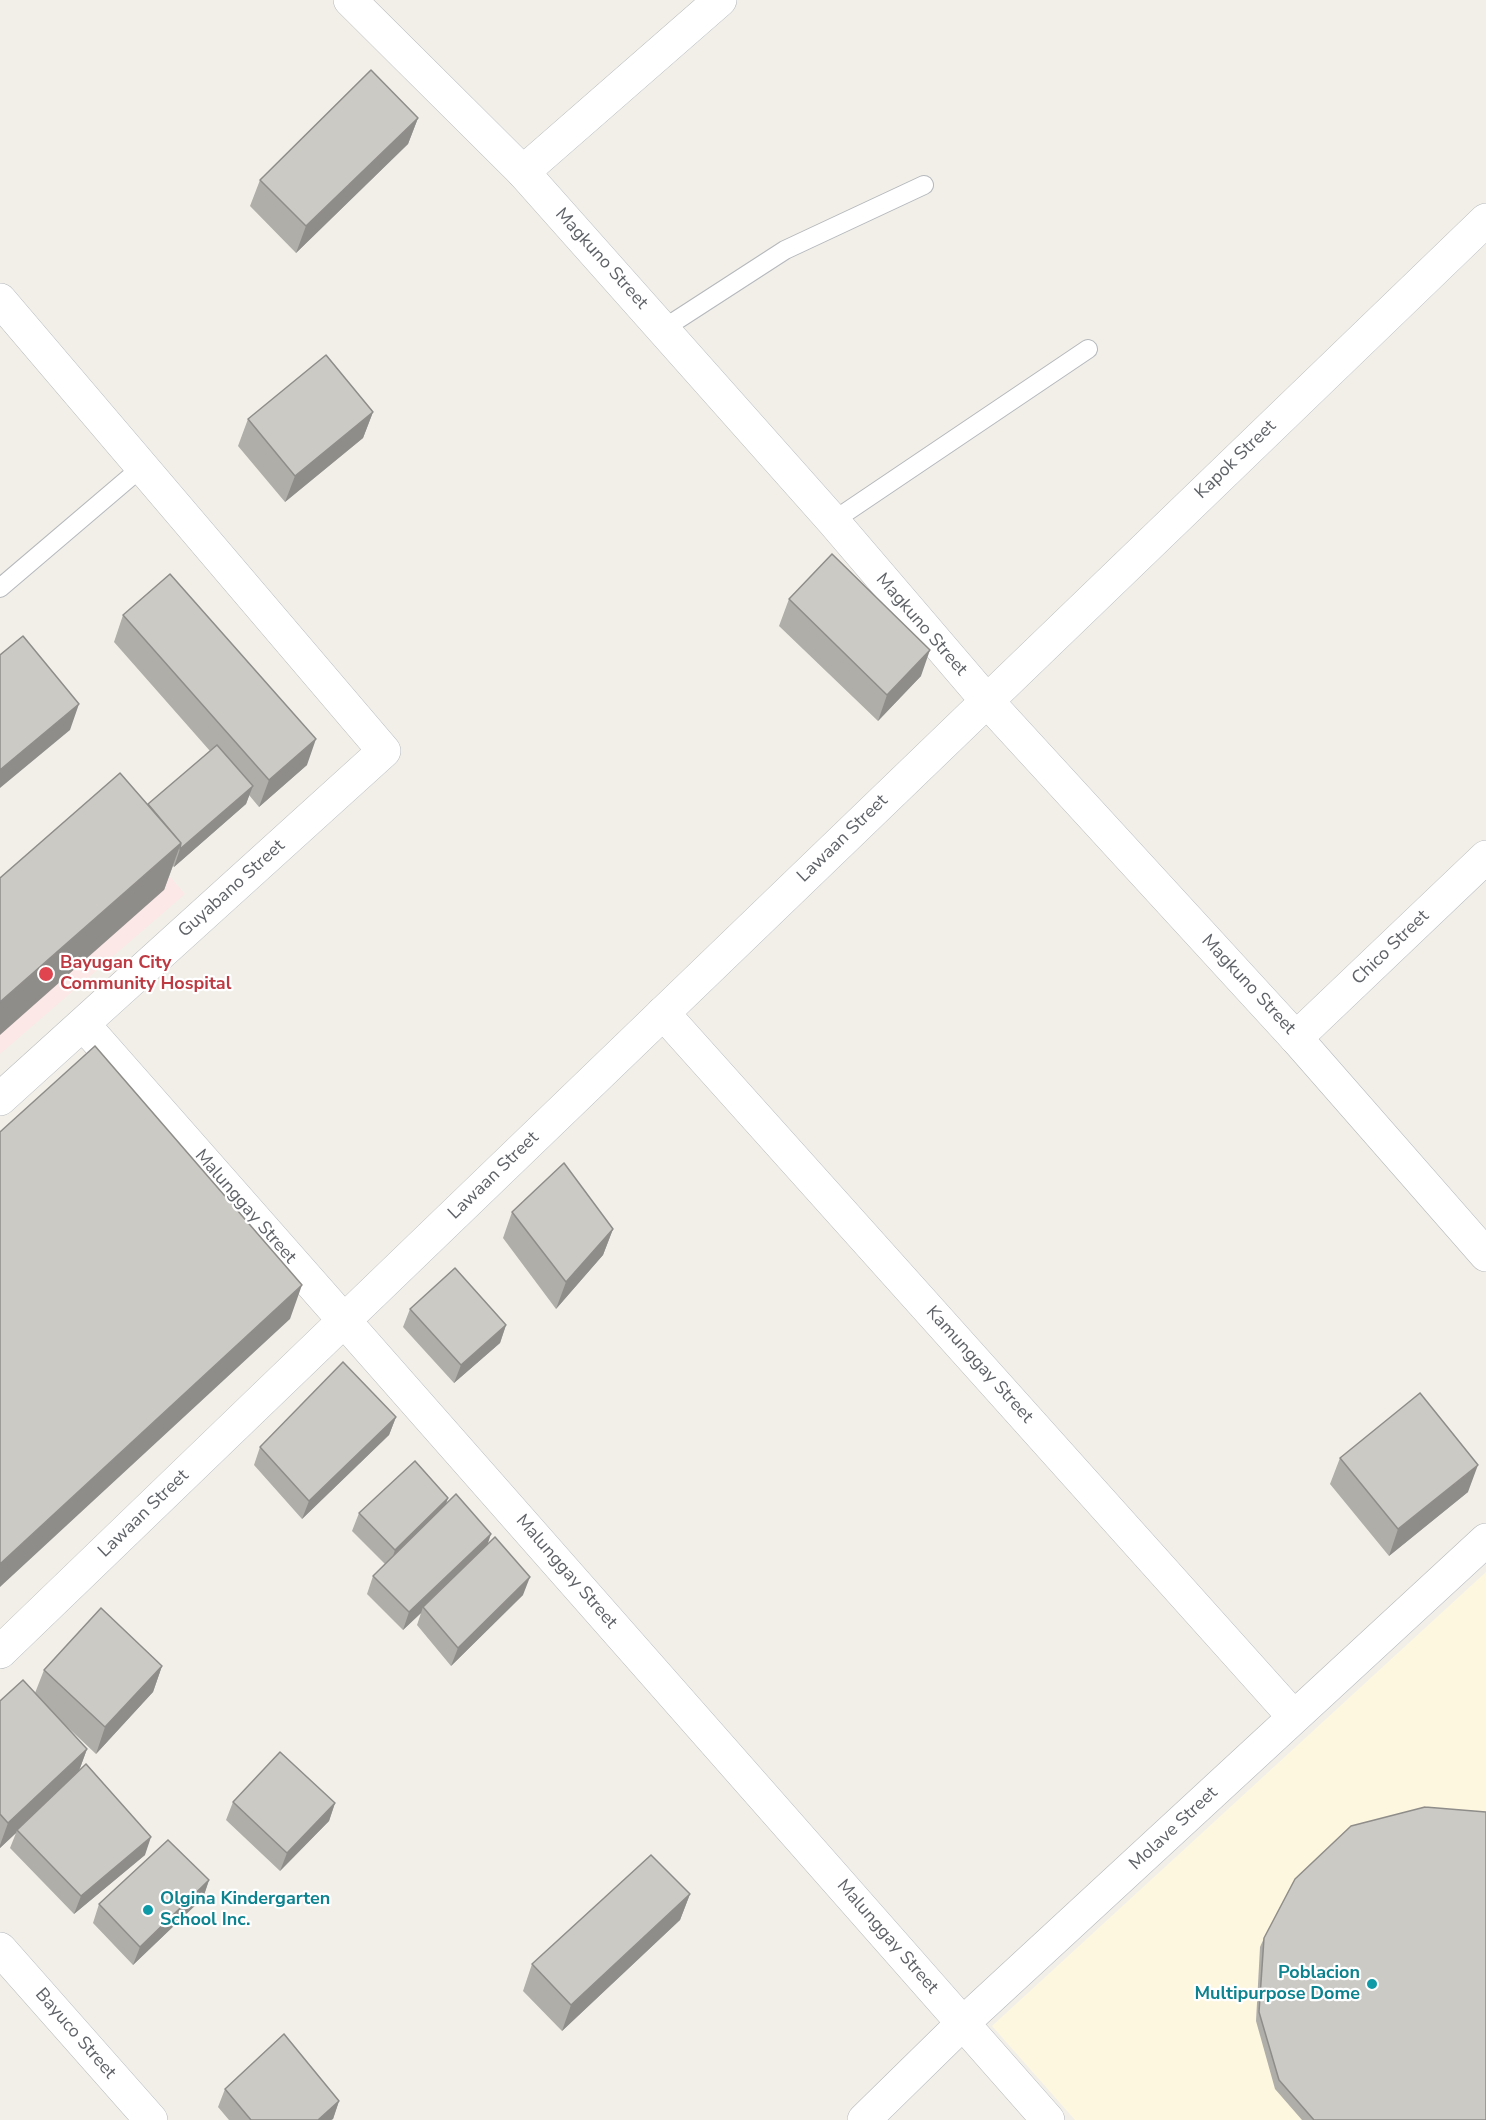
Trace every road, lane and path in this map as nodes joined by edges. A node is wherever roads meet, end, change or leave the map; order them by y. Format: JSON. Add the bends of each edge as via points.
{"nodes":[{"id":1,"x":350,"y":0,"type":"edge"},
{"id":2,"x":720,"y":0,"type":"edge"},
{"id":3,"x":523,"y":172,"type":"junction"},
{"id":4,"x":924,"y":185,"type":"dead end"},
{"id":5,"x":1486,"y":220,"type":"edge"},
{"id":6,"x":0,"y":300,"type":"edge"},
{"id":7,"x":663,"y":329,"type":"junction"},
{"id":8,"x":1088,"y":349,"type":"dead end"},
{"id":9,"x":142,"y":467,"type":"junction"},
{"id":10,"x":833,"y":521,"type":"junction"},
{"id":11,"x":0,"y":588,"type":"edge"},
{"id":12,"x":987,"y":701,"type":"junction"},
{"id":13,"x":1486,"y":857,"type":"edge"},
{"id":14,"x":663,"y":1013,"type":"junction"},
{"id":15,"x":83,"y":1024,"type":"junction"},
{"id":16,"x":1296,"y":1038,"type":"junction"},
{"id":17,"x":0,"y":1100,"type":"edge"},
{"id":18,"x":1486,"y":1255,"type":"edge"},
{"id":19,"x":344,"y":1320,"type":"junction"},
{"id":20,"x":1486,"y":1540,"type":"edge"},
{"id":21,"x":0,"y":1652,"type":"edge"},
{"id":22,"x":1294,"y":1717,"type":"junction"},
{"id":23,"x":0,"y":1949,"type":"edge"},
{"id":24,"x":963,"y":2023,"type":"junction"},
{"id":25,"x":151,"y":2120,"type":"edge"},
{"id":26,"x":864,"y":2120,"type":"edge"},
{"id":27,"x":1048,"y":2120,"type":"edge"}],
"edges":[{"from":1,"to":3,"type":"street","name":"Magkuno Street"},
{"from":2,"to":3,"type":"street"},
{"from":3,"to":7,"type":"street","name":"Magkuno Street"},
{"from":4,"to":7,"type":"lane","via":[[785,250]]},
{"from":5,"to":12,"type":"street","name":"Kapok Street"},
{"from":6,"to":9,"type":"street"},
{"from":7,"to":10,"type":"street","name":"Magkuno Street"},
{"from":8,"to":10,"type":"lane"},
{"from":9,"to":11,"type":"lane"},
{"from":9,"to":15,"type":"street","name":"Guyabano Street","via":[[384,751]]},
{"from":10,"to":12,"type":"street","name":"Magkuno Street"},
{"from":12,"to":14,"type":"street","name":"Lawaan Street"},
{"from":12,"to":16,"type":"street","name":"Magkuno Street"},
{"from":13,"to":16,"type":"street","name":"Chico Street"},
{"from":14,"to":19,"type":"street","name":"Lawaan Street"},
{"from":14,"to":22,"type":"street","name":"Kamunggay Street"},
{"from":15,"to":17,"type":"street","name":"Guyabano Street"},
{"from":15,"to":19,"type":"street","name":"Malunggay Street"},
{"from":16,"to":18,"type":"street","name":"Magkuno Street"},
{"from":19,"to":21,"type":"street","name":"Lawaan Street"},
{"from":19,"to":24,"type":"street","name":"Malunggay Street"},
{"from":20,"to":22,"type":"street","name":"Molave Street"},
{"from":22,"to":24,"type":"street","name":"Molave Street"},
{"from":23,"to":25,"type":"street","name":"Bayuco Street"},
{"from":24,"to":26,"type":"street","name":"Molave Street"},
{"from":24,"to":27,"type":"street","name":"Malunggay Street"}]}
